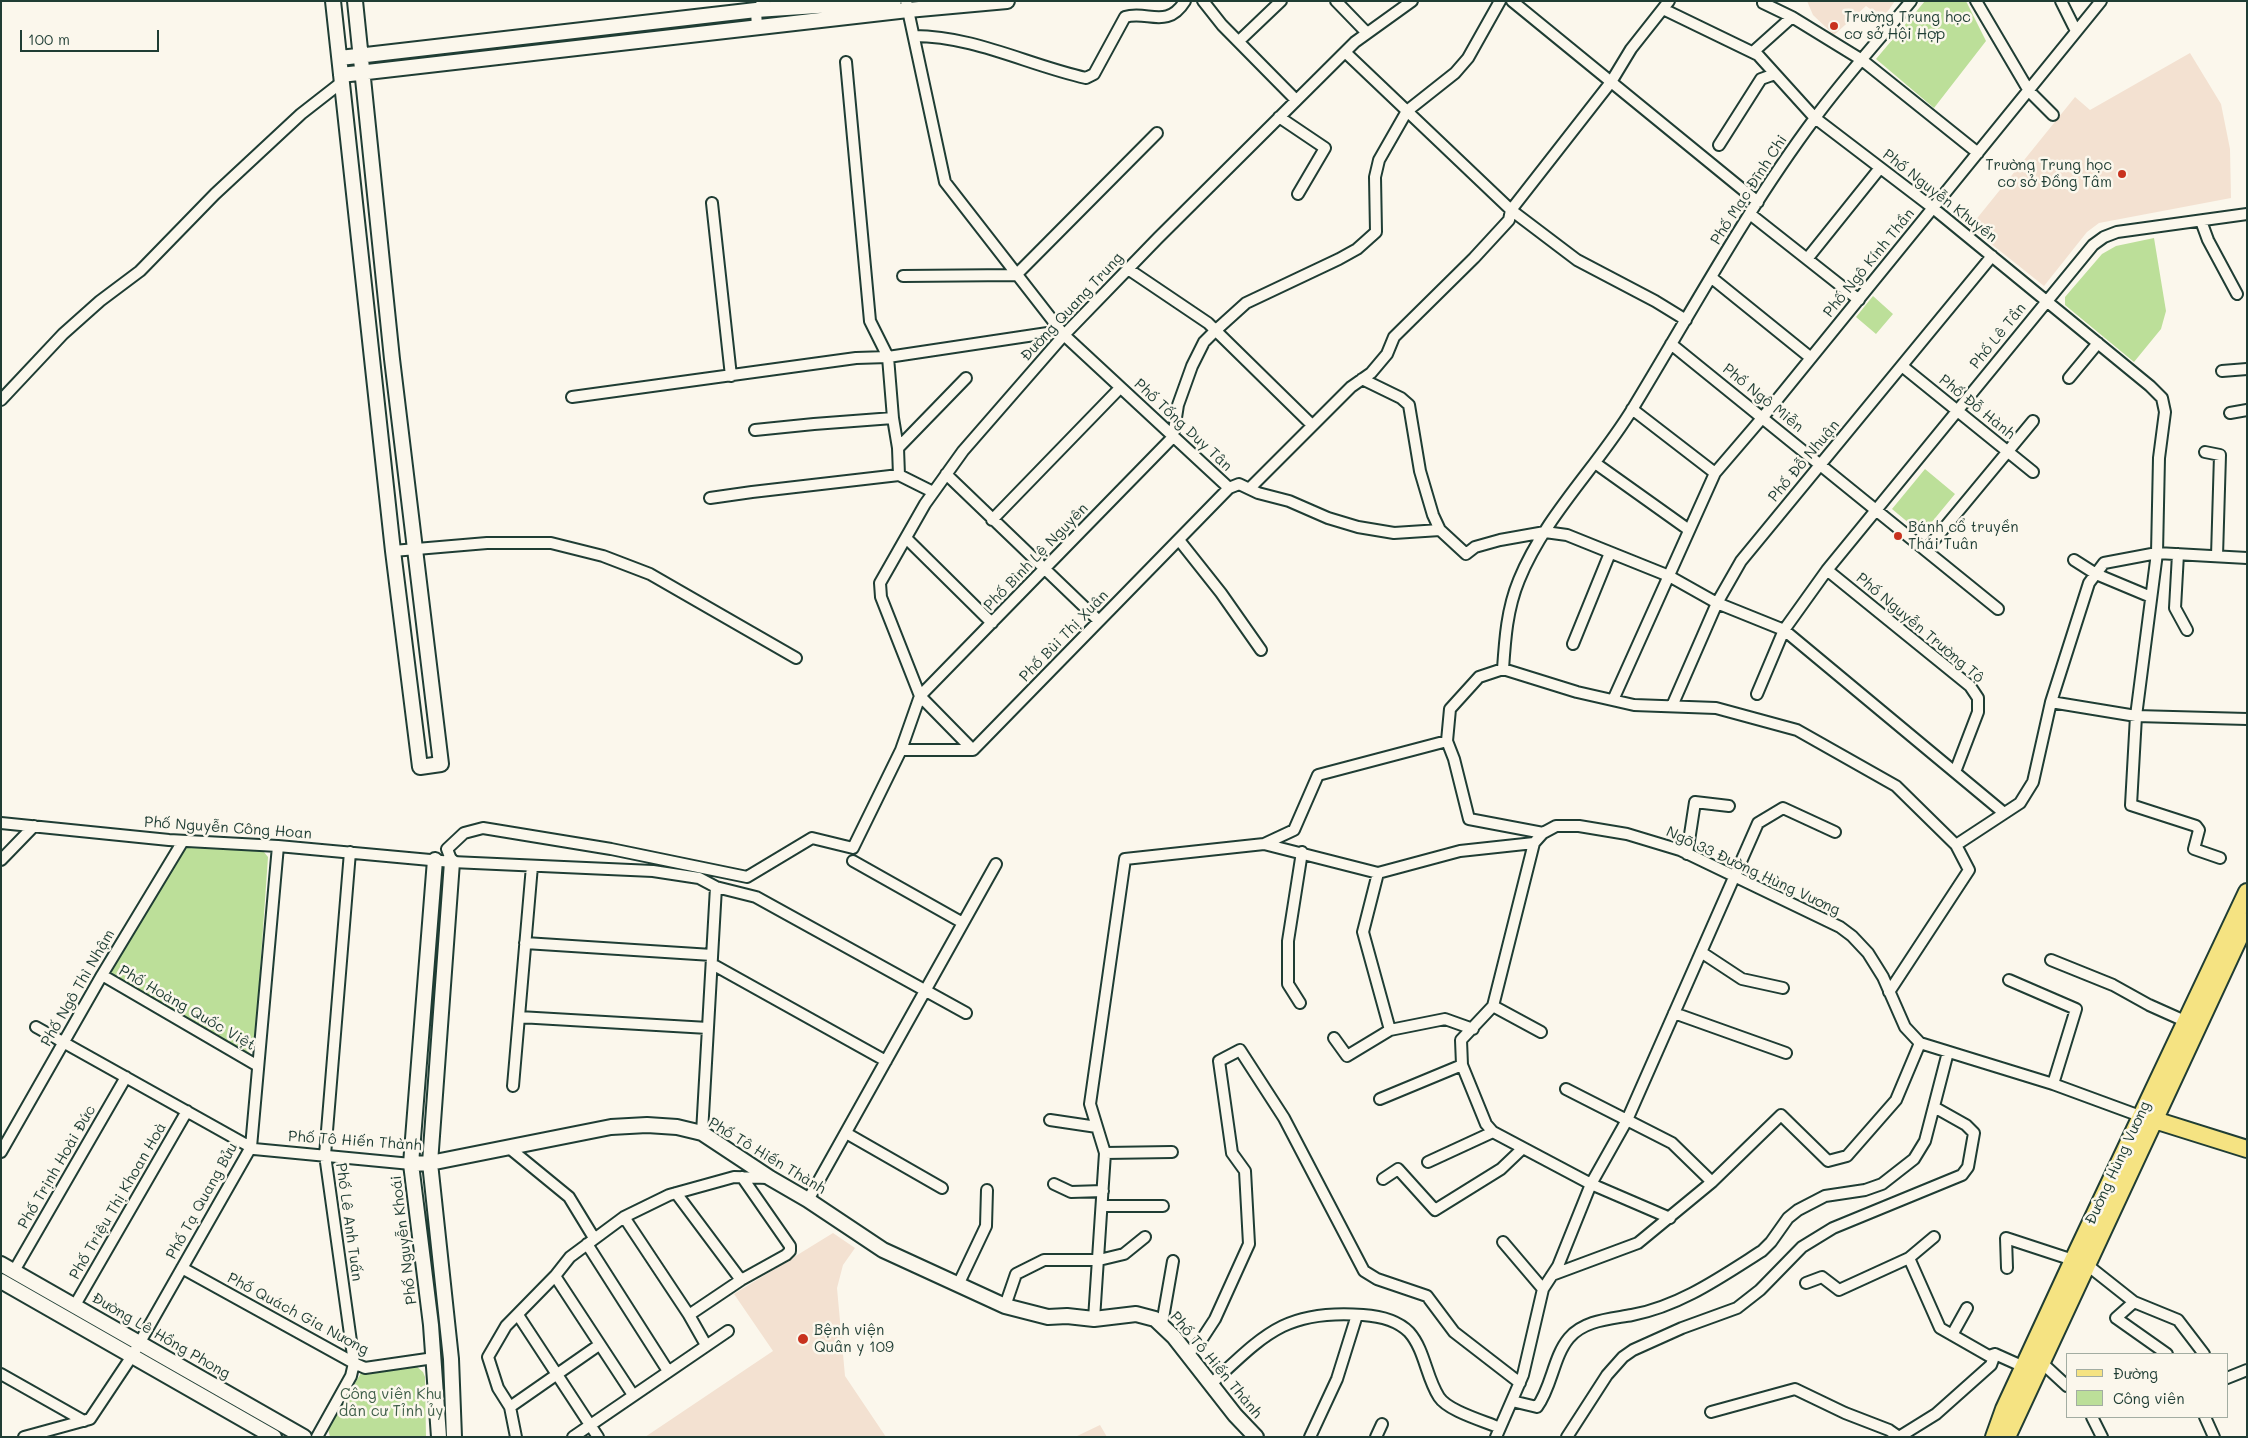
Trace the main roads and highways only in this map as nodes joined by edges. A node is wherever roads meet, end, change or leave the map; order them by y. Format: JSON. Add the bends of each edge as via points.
{"nodes":[{"id":1,"x":2247,"y":892,"type":"edge"},
{"id":2,"x":2247,"y":921,"type":"edge"},
{"id":3,"x":2147,"y":1118,"type":"junction"},
{"id":4,"x":2247,"y":1148,"type":"edge"},
{"id":5,"x":2079,"y":1262,"type":"junction"},
{"id":6,"x":1994,"y":1437,"type":"edge"},
{"id":7,"x":2007,"y":1437,"type":"edge"}],
"edges":[{"from":1,"to":3,"type":"main road","name":"Đường Hùng Vương"},
{"from":2,"to":3,"type":"main road","name":"Đường Hùng Vương"},
{"from":3,"to":4,"type":"main road"},
{"from":3,"to":5,"type":"main road","name":"Đường Hùng Vương"},
{"from":5,"to":6,"type":"main road","name":"Đường Hùng Vương","via":[[2024,1367]]},
{"from":5,"to":7,"type":"main road","name":"Đường Hùng Vương","via":[[2041,1362]]}]}
